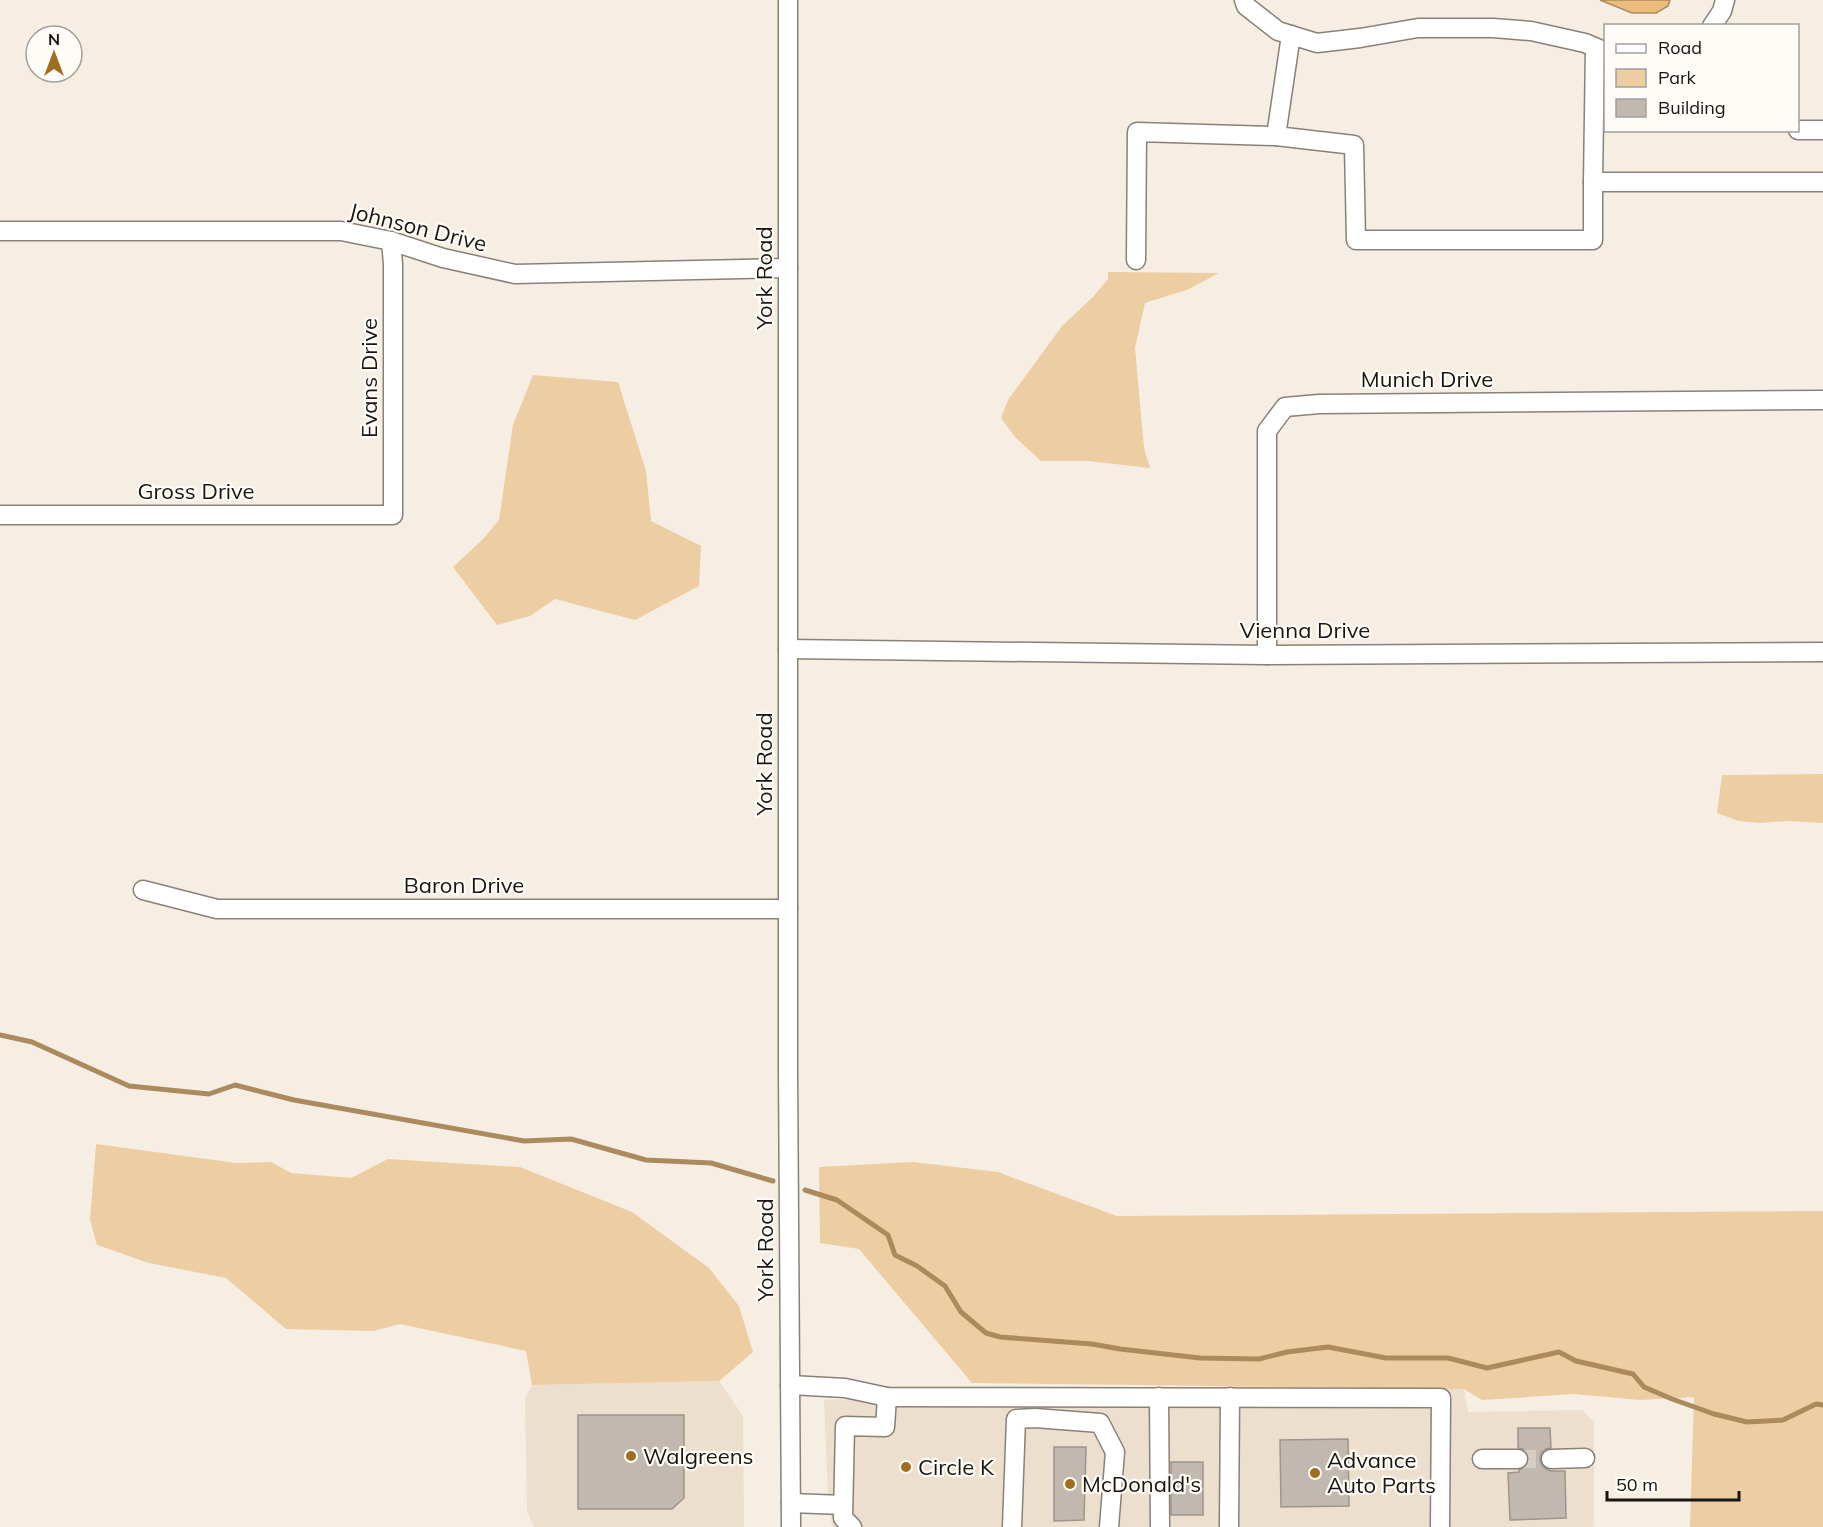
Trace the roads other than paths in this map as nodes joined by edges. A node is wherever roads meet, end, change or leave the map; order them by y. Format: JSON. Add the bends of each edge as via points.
{"nodes":[{"id":1,"x":788,"y":0,"type":"edge"},
{"id":2,"x":1244,"y":0,"type":"edge"},
{"id":3,"x":1725,"y":0,"type":"edge"},
{"id":4,"x":1713,"y":24,"type":"edge"},
{"id":5,"x":1291,"y":35,"type":"junction"},
{"id":6,"x":1600,"y":50,"type":"edge"},
{"id":7,"x":1799,"y":130,"type":"edge"},
{"id":8,"x":1823,"y":130,"type":"edge"},
{"id":9,"x":1276,"y":136,"type":"junction"},
{"id":10,"x":1593,"y":182,"type":"junction"},
{"id":11,"x":1823,"y":182,"type":"edge"},
{"id":12,"x":0,"y":231,"type":"edge"},
{"id":13,"x":391,"y":241,"type":"junction"},
{"id":14,"x":1136,"y":260,"type":"dead end"},
{"id":15,"x":788,"y":268,"type":"junction"},
{"id":16,"x":1823,"y":400,"type":"edge"},
{"id":17,"x":0,"y":515,"type":"edge"},
{"id":18,"x":393,"y":515,"type":"joint"},
{"id":19,"x":788,"y":649,"type":"junction"},
{"id":20,"x":1823,"y":652,"type":"edge"},
{"id":21,"x":1267,"y":655,"type":"junction"},
{"id":22,"x":143,"y":890,"type":"dead end"},
{"id":23,"x":788,"y":909,"type":"junction"},
{"id":24,"x":790,"y":1385,"type":"junction"},
{"id":25,"x":1159,"y":1396,"type":"junction"},
{"id":26,"x":887,"y":1397,"type":"junction"},
{"id":27,"x":1016,"y":1397,"type":"junction"},
{"id":28,"x":1230,"y":1397,"type":"junction"},
{"id":29,"x":1016,"y":1419,"type":"junction"},
{"id":30,"x":1586,"y":1458,"type":"dead end"},
{"id":31,"x":1482,"y":1459,"type":"dead end"},
{"id":32,"x":1518,"y":1459,"type":"tunnel mouth"},
{"id":33,"x":1551,"y":1459,"type":"tunnel mouth"},
{"id":34,"x":791,"y":1503,"type":"junction"},
{"id":35,"x":843,"y":1505,"type":"junction"},
{"id":36,"x":791,"y":1527,"type":"edge"},
{"id":37,"x":852,"y":1527,"type":"edge"},
{"id":38,"x":1012,"y":1527,"type":"edge"},
{"id":39,"x":1109,"y":1527,"type":"edge"},
{"id":40,"x":1160,"y":1527,"type":"edge"},
{"id":41,"x":1229,"y":1527,"type":"edge"},
{"id":42,"x":1440,"y":1527,"type":"edge"}],
"edges":[{"from":1,"to":15,"type":"street","name":"York Road"},
{"from":2,"to":5,"type":"street","via":[[1246,6],[1278,31]]},
{"from":3,"to":4,"type":"street"},
{"from":5,"to":6,"type":"street","via":[[1317,43],[1418,28],[1493,28],[1531,31]]},
{"from":5,"to":9,"type":"street"},
{"from":6,"to":10,"type":"street"},
{"from":7,"to":8,"type":"street"},
{"from":9,"to":10,"type":"street","via":[[1354,145],[1356,240],[1593,240]]},
{"from":9,"to":14,"type":"street","via":[[1137,132]]},
{"from":10,"to":11,"type":"street"},
{"from":12,"to":13,"type":"street","name":"Johnson Drive","via":[[342,231]]},
{"from":13,"to":15,"type":"street","name":"Johnson Drive","via":[[443,258],[515,274]]},
{"from":13,"to":18,"type":"street","name":"Evans Drive"},
{"from":15,"to":19,"type":"street","name":"York Road"},
{"from":16,"to":21,"type":"street","name":"Munich Drive","via":[[1285,407],[1267,431]]},
{"from":17,"to":18,"type":"street","name":"Gross Drive"},
{"from":19,"to":21,"type":"street","name":"Vienna Drive"},
{"from":19,"to":23,"type":"street","name":"York Road"},
{"from":20,"to":21,"type":"street","name":"Vienna Drive"},
{"from":22,"to":23,"type":"street","name":"Baron Drive","via":[[217,909]]},
{"from":23,"to":24,"type":"street","name":"York Road"},
{"from":24,"to":26,"type":"street","via":[[845,1388]]},
{"from":24,"to":34,"type":"street","name":"York Road"},
{"from":25,"to":27,"type":"street"},
{"from":25,"to":28,"type":"street"},
{"from":25,"to":40,"type":"street"},
{"from":26,"to":27,"type":"street"},
{"from":26,"to":35,"type":"street","via":[[885,1427],[845,1426]]},
{"from":27,"to":29,"type":"street"},
{"from":28,"to":41,"type":"street"},
{"from":28,"to":42,"type":"street","via":[[1441,1398]]},
{"from":29,"to":38,"type":"street"},
{"from":29,"to":39,"type":"street","via":[[1100,1423],[1115,1452]]},
{"from":30,"to":33,"type":"street"},
{"from":31,"to":32,"type":"street"},
{"from":34,"to":35,"type":"street"},
{"from":34,"to":36,"type":"street","name":"York Road"},
{"from":35,"to":37,"type":"street","via":[[843,1518]]}]}
